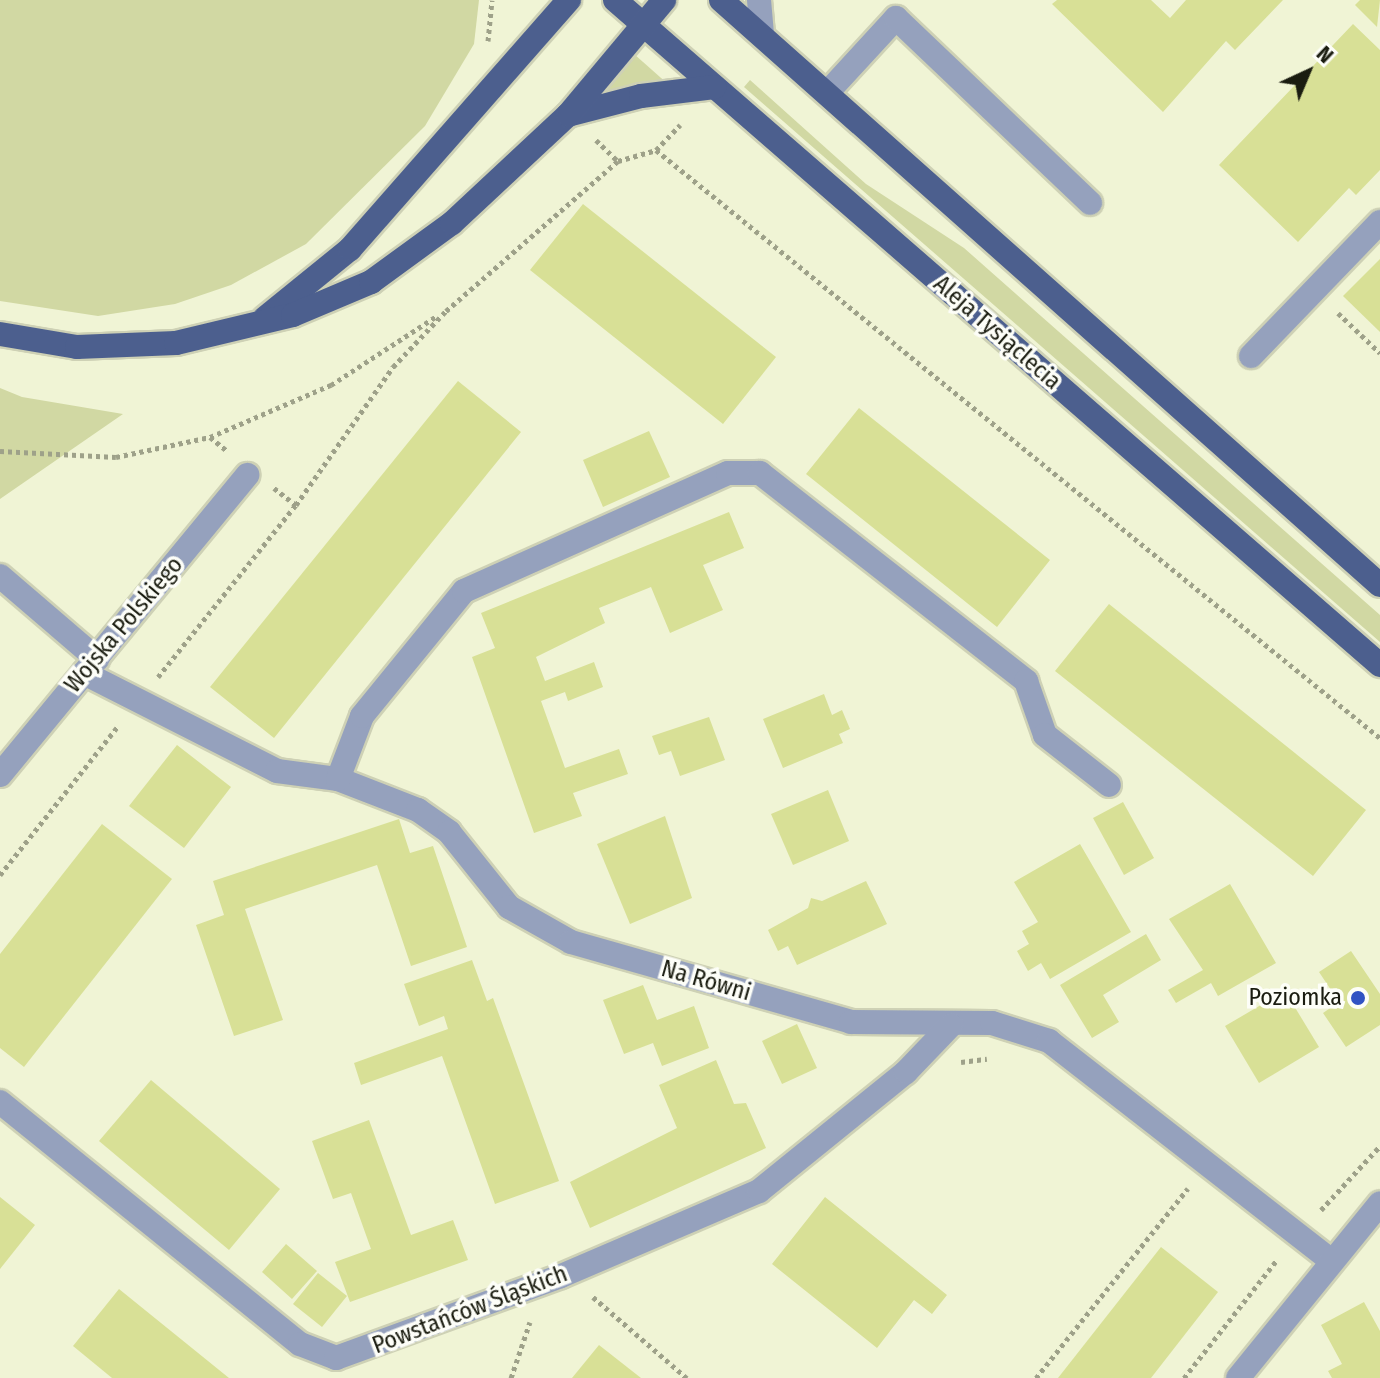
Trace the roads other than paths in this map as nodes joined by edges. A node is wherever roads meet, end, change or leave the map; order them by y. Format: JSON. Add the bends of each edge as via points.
{"nodes":[{"id":1,"x":569,"y":0,"type":"edge"},
{"id":2,"x":615,"y":0,"type":"edge"},
{"id":3,"x":664,"y":0,"type":"edge"},
{"id":4,"x":721,"y":0,"type":"edge"},
{"id":5,"x":759,"y":0,"type":"edge"},
{"id":6,"x":643,"y":25,"type":"junction"},
{"id":7,"x":762,"y":36,"type":"junction"},
{"id":8,"x":714,"y":87,"type":"junction"},
{"id":9,"x":827,"y":93,"type":"junction"},
{"id":10,"x":568,"y":115,"type":"junction"},
{"id":11,"x":1090,"y":203,"type":"dead end"},
{"id":12,"x":1380,"y":222,"type":"edge"},
{"id":13,"x":260,"y":322,"type":"junction"},
{"id":14,"x":0,"y":334,"type":"edge"},
{"id":15,"x":1251,"y":356,"type":"dead end"},
{"id":16,"x":247,"y":475,"type":"dead end"},
{"id":17,"x":0,"y":576,"type":"edge"},
{"id":18,"x":1380,"y":585,"type":"edge"},
{"id":19,"x":1380,"y":665,"type":"edge"},
{"id":20,"x":90,"y":666,"type":"junction"},
{"id":21,"x":0,"y":775,"type":"edge"},
{"id":22,"x":338,"y":779,"type":"junction"},
{"id":23,"x":1109,"y":785,"type":"dead end"},
{"id":24,"x":951,"y":1025,"type":"junction"},
{"id":25,"x":0,"y":1102,"type":"edge"},
{"id":26,"x":1377,"y":1213,"type":"edge"},
{"id":27,"x":1332,"y":1261,"type":"junction"},
{"id":28,"x":1238,"y":1378,"type":"edge"}],
"edges":[{"from":1,"to":13,"type":"main road","via":[[350,249]]},
{"from":2,"to":6,"type":"main road","name":"Aleja Tysiąclecia"},
{"from":3,"to":6,"type":"main road"},
{"from":4,"to":7,"type":"main road"},
{"from":5,"to":7,"type":"street"},
{"from":6,"to":8,"type":"main road","name":"Aleja Tysiąclecia"},
{"from":6,"to":10,"type":"main road"},
{"from":7,"to":9,"type":"main road"},
{"from":8,"to":10,"type":"main road","via":[[641,96]]},
{"from":8,"to":19,"type":"main road","name":"Aleja Tysiąclecia"},
{"from":9,"to":11,"type":"street","via":[[896,18]]},
{"from":9,"to":18,"type":"main road"},
{"from":10,"to":13,"type":"main road","via":[[409,258],[329,303]]},
{"from":12,"to":15,"type":"street"},
{"from":13,"to":14,"type":"main road","via":[[176,343],[125,348],[77,347]]},
{"from":16,"to":20,"type":"street","name":"Wojska Polskiego"},
{"from":17,"to":20,"type":"street","name":"Na Równi"},
{"from":20,"to":21,"type":"street","name":"Wojska Polskiego"},
{"from":20,"to":22,"type":"street","name":"Na Równi","via":[[137,701],[277,771]]},
{"from":22,"to":23,"type":"street","via":[[362,716],[464,591],[728,473],[760,473],[1026,681],[1045,735]]},
{"from":22,"to":24,"type":"street","name":"Na Równi","via":[[418,810],[449,832],[509,907],[571,942],[851,1022]]},
{"from":24,"to":25,"type":"street","name":"Powstańców Śląskich","via":[[906,1072],[759,1191],[561,1276],[336,1358],[300,1344]]},
{"from":24,"to":27,"type":"street","name":"Na Równi","via":[[992,1023],[1049,1041]]},
{"from":26,"to":27,"type":"street"},
{"from":27,"to":28,"type":"street"}]}
